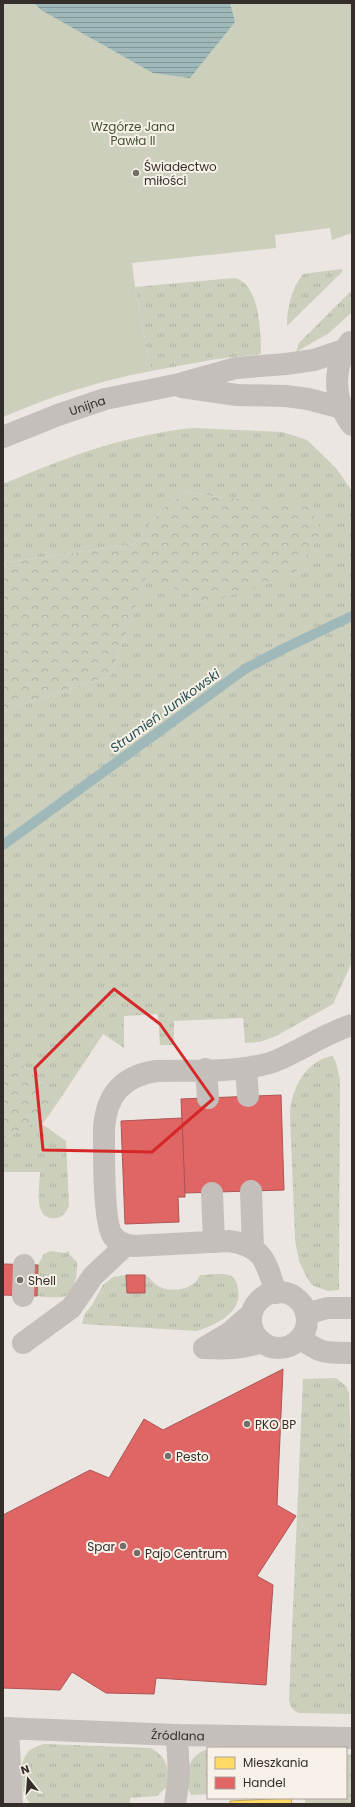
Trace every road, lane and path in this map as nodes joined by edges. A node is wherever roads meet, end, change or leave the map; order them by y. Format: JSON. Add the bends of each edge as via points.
{"nodes":[{"id":1,"x":348,"y":345,"type":"edge"},
{"id":2,"x":175,"y":385,"type":"junction"},
{"id":3,"x":347,"y":416,"type":"edge"},
{"id":4,"x":3,"y":437,"type":"edge"},
{"id":5,"x":352,"y":1025,"type":"edge"},
{"id":6,"x":246,"y":1068,"type":"junction"},
{"id":7,"x":206,"y":1069,"type":"junction"},
{"id":8,"x":248,"y":1096,"type":"dead end"},
{"id":9,"x":208,"y":1098,"type":"dead end"},
{"id":10,"x":251,"y":1191,"type":"dead end"},
{"id":11,"x":212,"y":1193,"type":"dead end"},
{"id":12,"x":214,"y":1242,"type":"junction"},
{"id":13,"x":126,"y":1245,"type":"junction"},
{"id":14,"x":253,"y":1249,"type":"junction"},
{"id":15,"x":24,"y":1265,"type":"dead end"},
{"id":16,"x":276,"y":1292,"type":"junction"},
{"id":17,"x":23,"y":1296,"type":"dead end"},
{"id":18,"x":352,"y":1308,"type":"edge"},
{"id":19,"x":251,"y":1314,"type":"junction"},
{"id":20,"x":306,"y":1314,"type":"junction"},
{"id":21,"x":300,"y":1338,"type":"junction"},
{"id":22,"x":262,"y":1342,"type":"junction"},
{"id":23,"x":23,"y":1343,"type":"dead end"},
{"id":24,"x":352,"y":1353,"type":"edge"},
{"id":25,"x":5,"y":1728,"type":"edge"},
{"id":26,"x":177,"y":1735,"type":"junction"},
{"id":27,"x":352,"y":1738,"type":"edge"},
{"id":28,"x":12,"y":1804,"type":"edge"},
{"id":29,"x":175,"y":1804,"type":"edge"}],
"edges":[{"from":1,"to":2,"type":"street","name":"Unijna","via":[[314,360],[236,368]]},
{"from":1,"to":3,"type":"street","via":[[338,369],[337,389]]},
{"from":2,"to":3,"type":"street","name":"Unijna","via":[[237,395],[308,399]]},
{"from":2,"to":4,"type":"street","name":"Unijna","via":[[105,399]]},
{"from":5,"to":6,"type":"street","via":[[329,1033],[280,1059]]},
{"from":6,"to":7,"type":"street"},
{"from":6,"to":8,"type":"street"},
{"from":7,"to":9,"type":"street"},
{"from":7,"to":13,"type":"street","via":[[144,1073],[123,1085],[108,1104],[104,1116],[107,1221],[113,1236]]},
{"from":10,"to":14,"type":"street"},
{"from":11,"to":12,"type":"street"},
{"from":12,"to":13,"type":"street"},
{"from":12,"to":14,"type":"street","via":[[243,1243]]},
{"from":13,"to":23,"type":"street","via":[[93,1276],[71,1308]]},
{"from":14,"to":16,"type":"street","via":[[268,1267]]},
{"from":15,"to":17,"type":"street"},
{"from":16,"to":19,"type":"street","via":[[260,1300]]},
{"from":16,"to":20,"type":"street","via":[[284,1293],[298,1301]]},
{"from":18,"to":20,"type":"street","via":[[327,1308]]},
{"from":19,"to":22,"type":"street","via":[[253,1330]]},
{"from":19,"to":22,"type":"street","via":[[229,1333],[204,1348],[232,1350]]},
{"from":20,"to":21,"type":"street","via":[[305,1331]]},
{"from":21,"to":22,"type":"street","via":[[294,1344],[278,1348]]},
{"from":21,"to":24,"type":"street","via":[[311,1347],[325,1353]]},
{"from":25,"to":26,"type":"street","name":"Źródlana"},
{"from":25,"to":28,"type":"street"},
{"from":26,"to":27,"type":"street","name":"Źródlana"},
{"from":26,"to":29,"type":"street","via":[[179,1776]]}]}
